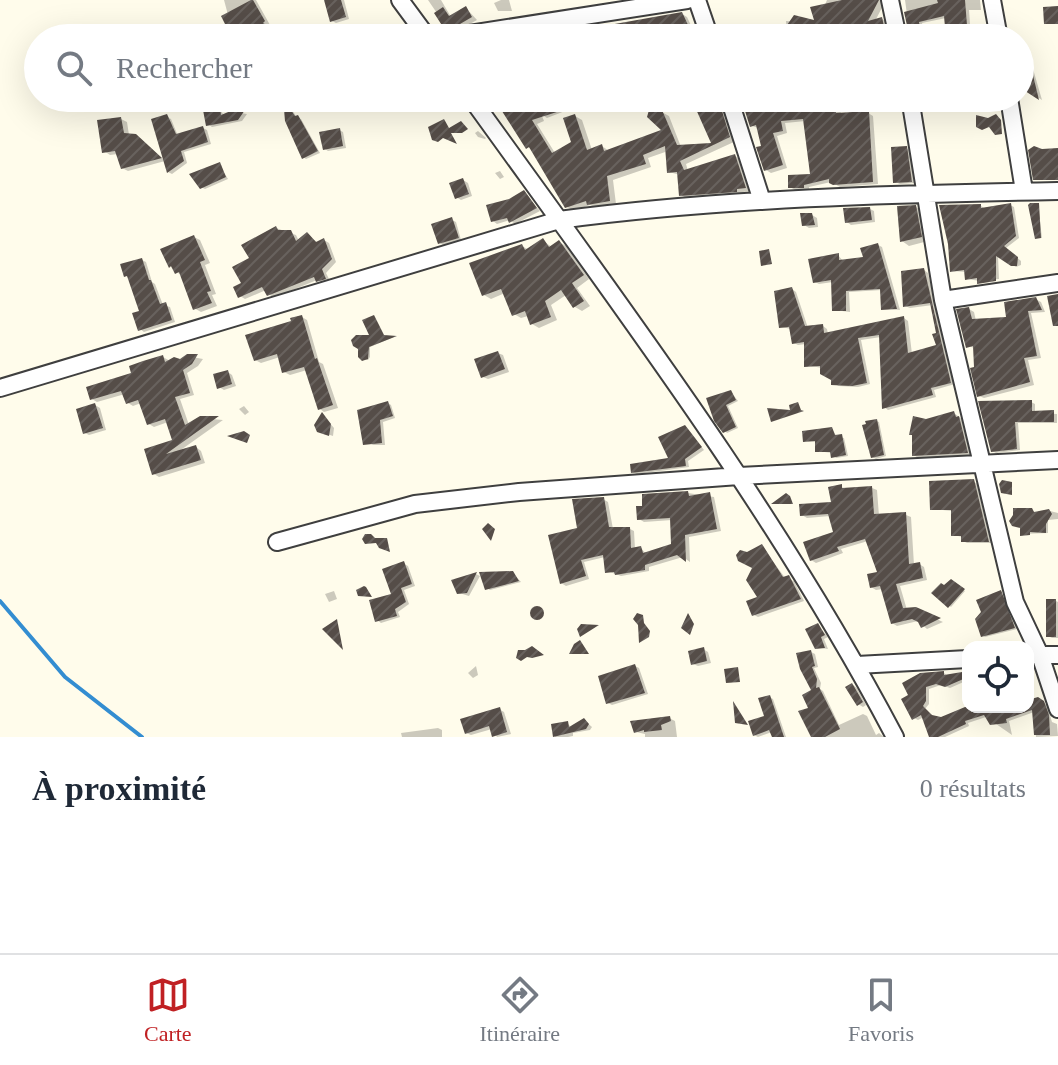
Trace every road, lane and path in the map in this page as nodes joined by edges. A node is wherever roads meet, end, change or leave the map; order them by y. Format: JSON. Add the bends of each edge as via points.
{"nodes":[{"id":1,"x":400,"y":0,"type":"edge"},
{"id":2,"x":687,"y":0,"type":"edge"},
{"id":3,"x":697,"y":0,"type":"edge"},
{"id":4,"x":890,"y":0,"type":"edge"},
{"id":5,"x":992,"y":0,"type":"edge"},
{"id":6,"x":418,"y":24,"type":"edge"},
{"id":7,"x":534,"y":24,"type":"edge"},
{"id":8,"x":705,"y":24,"type":"edge"},
{"id":9,"x":895,"y":24,"type":"edge"},
{"id":10,"x":996,"y":24,"type":"edge"},
{"id":11,"x":481,"y":112,"type":"edge"},
{"id":12,"x":733,"y":112,"type":"edge"},
{"id":13,"x":912,"y":112,"type":"edge"},
{"id":14,"x":1011,"y":112,"type":"edge"},
{"id":15,"x":1024,"y":191,"type":"junction"},
{"id":16,"x":1058,"y":191,"type":"edge"},
{"id":17,"x":924,"y":194,"type":"junction"},
{"id":18,"x":762,"y":201,"type":"junction"},
{"id":19,"x":559,"y":220,"type":"junction"},
{"id":20,"x":1058,"y":283,"type":"edge"},
{"id":21,"x":943,"y":300,"type":"junction"},
{"id":22,"x":0,"y":388,"type":"edge"},
{"id":23,"x":1058,"y":460,"type":"edge"},
{"id":24,"x":982,"y":464,"type":"junction"},
{"id":25,"x":739,"y":476,"type":"junction"},
{"id":26,"x":277,"y":542,"type":"dead end"},
{"id":27,"x":1029,"y":641,"type":"edge"},
{"id":28,"x":1034,"y":655,"type":"edge"},
{"id":29,"x":1058,"y":655,"type":"edge"},
{"id":30,"x":962,"y":659,"type":"edge"},
{"id":31,"x":857,"y":665,"type":"junction"},
{"id":32,"x":1058,"y":709,"type":"edge"},
{"id":33,"x":895,"y":737,"type":"edge"}],
"edges":[{"from":1,"to":6,"type":"street"},
{"from":2,"to":7,"type":"street"},
{"from":3,"to":8,"type":"street"},
{"from":4,"to":9,"type":"street"},
{"from":5,"to":10,"type":"street"},
{"from":11,"to":19,"type":"street"},
{"from":12,"to":18,"type":"street"},
{"from":13,"to":17,"type":"street"},
{"from":14,"to":15,"type":"street"},
{"from":15,"to":16,"type":"street"},
{"from":15,"to":17,"type":"street"},
{"from":17,"to":18,"type":"street"},
{"from":17,"to":21,"type":"street"},
{"from":18,"to":19,"type":"street"},
{"from":19,"to":22,"type":"street"},
{"from":19,"to":25,"type":"street"},
{"from":20,"to":21,"type":"street"},
{"from":21,"to":24,"type":"street"},
{"from":23,"to":24,"type":"street"},
{"from":24,"to":25,"type":"street"},
{"from":24,"to":27,"type":"street"},
{"from":25,"to":26,"type":"street","via":[[415,504]]},
{"from":25,"to":31,"type":"street"},
{"from":28,"to":29,"type":"street"},
{"from":28,"to":32,"type":"street"},
{"from":30,"to":31,"type":"street"},
{"from":31,"to":33,"type":"street"}]}
